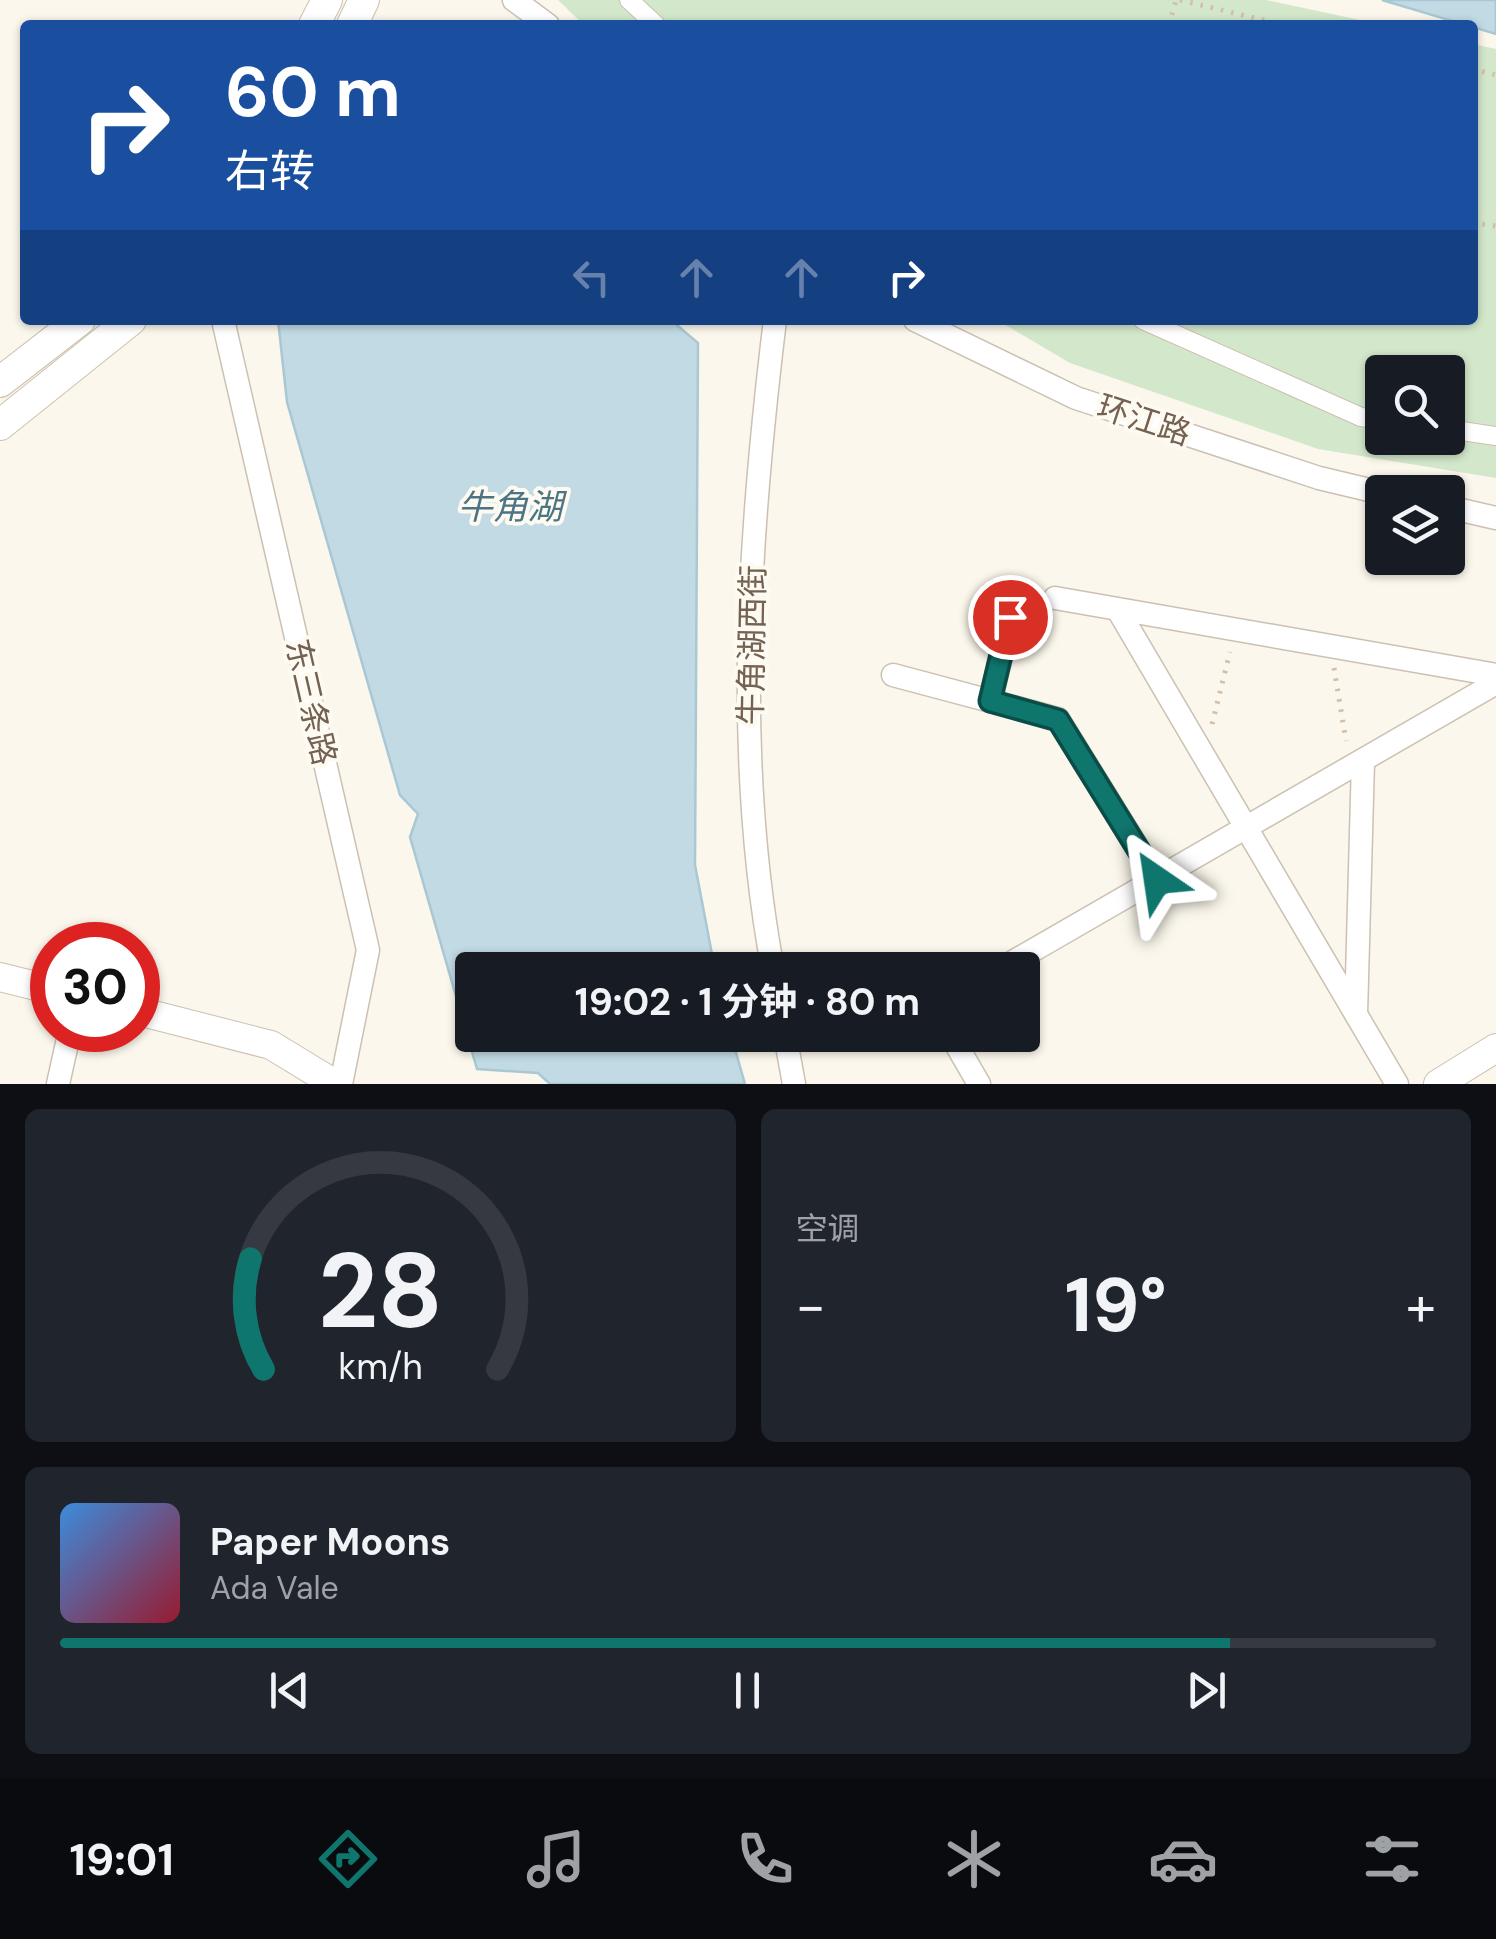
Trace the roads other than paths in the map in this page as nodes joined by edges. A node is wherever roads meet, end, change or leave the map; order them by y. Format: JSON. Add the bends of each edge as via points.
{"nodes":[{"id":1,"x":514,"y":0,"type":"edge"},
{"id":2,"x":629,"y":0,"type":"edge"},
{"id":3,"x":541,"y":20,"type":"edge"},
{"id":4,"x":651,"y":20,"type":"edge"},
{"id":5,"x":74,"y":325,"type":"edge"},
{"id":6,"x":125,"y":325,"type":"edge"},
{"id":7,"x":224,"y":325,"type":"edge"},
{"id":8,"x":775,"y":325,"type":"edge"},
{"id":9,"x":925,"y":325,"type":"edge"},
{"id":10,"x":1153,"y":325,"type":"edge"},
{"id":11,"x":0,"y":382,"type":"edge"},
{"id":12,"x":1365,"y":418,"type":"edge"},
{"id":13,"x":0,"y":424,"type":"edge"},
{"id":14,"x":1465,"y":432,"type":"edge"},
{"id":15,"x":1496,"y":436,"type":"edge"},
{"id":16,"x":1365,"y":489,"type":"edge"},
{"id":17,"x":1465,"y":512,"type":"edge"},
{"id":18,"x":1496,"y":518,"type":"edge"},
{"id":19,"x":1055,"y":598,"type":"dead end"},
{"id":20,"x":1118,"y":610,"type":"junction"},
{"id":21,"x":1010,"y":617,"type":"dead end"},
{"id":22,"x":893,"y":675,"type":"dead end"},
{"id":23,"x":1496,"y":675,"type":"edge"},
{"id":24,"x":1496,"y":683,"type":"edge"},
{"id":25,"x":990,"y":701,"type":"junction"},
{"id":26,"x":1357,"y":764,"type":"junction"},
{"id":27,"x":1247,"y":828,"type":"junction"},
{"id":28,"x":1157,"y":880,"type":"junction"},
{"id":29,"x":771,"y":952,"type":"edge"},
{"id":30,"x":1031,"y":952,"type":"edge"},
{"id":31,"x":0,"y":977,"type":"edge"},
{"id":32,"x":30,"y":984,"type":"edge"},
{"id":33,"x":1356,"y":1014,"type":"junction"},
{"id":34,"x":160,"y":1017,"type":"edge"},
{"id":35,"x":1496,"y":1048,"type":"edge"},
{"id":36,"x":65,"y":1052,"type":"edge"},
{"id":37,"x":788,"y":1052,"type":"edge"},
{"id":38,"x":960,"y":1052,"type":"edge"},
{"id":39,"x":58,"y":1084,"type":"edge"},
{"id":40,"x":338,"y":1084,"type":"edge"},
{"id":41,"x":794,"y":1084,"type":"edge"},
{"id":42,"x":979,"y":1084,"type":"edge"},
{"id":43,"x":1397,"y":1084,"type":"edge"},
{"id":44,"x":1438,"y":1084,"type":"edge"}],
"edges":[{"from":1,"to":3,"type":"street"},
{"from":2,"to":4,"type":"street"},
{"from":5,"to":11,"type":"main road"},
{"from":6,"to":13,"type":"main road"},
{"from":7,"to":40,"type":"street","name":"东三条路","via":[[368,950]]},
{"from":8,"to":29,"type":"street","name":"牛角湖西街","via":[[754,488],[751,768]]},
{"from":9,"to":16,"type":"street","name":"环江路","via":[[1076,398]]},
{"from":10,"to":12,"type":"street"},
{"from":14,"to":15,"type":"street"},
{"from":17,"to":18,"type":"street"},
{"from":19,"to":20,"type":"street"},
{"from":20,"to":23,"type":"street"},
{"from":20,"to":27,"type":"street"},
{"from":21,"to":25,"type":"street"},
{"from":22,"to":25,"type":"street"},
{"from":24,"to":26,"type":"street"},
{"from":25,"to":28,"type":"street","via":[[1058,720]]},
{"from":26,"to":27,"type":"street"},
{"from":26,"to":33,"type":"street"},
{"from":27,"to":28,"type":"street"},
{"from":27,"to":33,"type":"street"},
{"from":28,"to":30,"type":"street"},
{"from":31,"to":32,"type":"street"},
{"from":33,"to":43,"type":"street"},
{"from":34,"to":40,"type":"street","via":[[272,1045]]},
{"from":35,"to":44,"type":"street"},
{"from":36,"to":39,"type":"street"},
{"from":37,"to":41,"type":"street"},
{"from":38,"to":42,"type":"street"}]}
